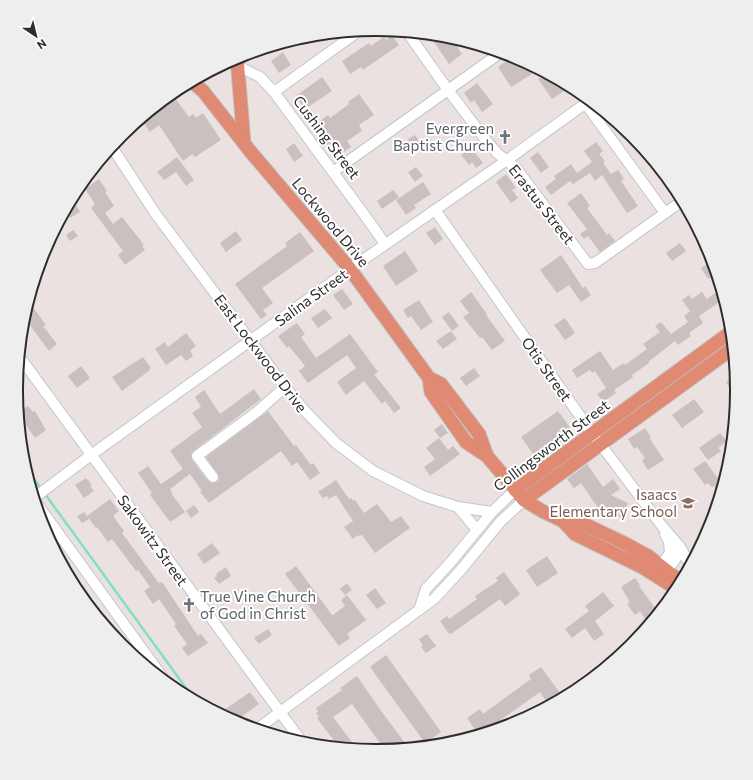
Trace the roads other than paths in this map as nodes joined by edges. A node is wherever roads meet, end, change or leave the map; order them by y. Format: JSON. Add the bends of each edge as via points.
{"nodes":[{"id":1,"x":350,"y":37,"type":"edge"},
{"id":2,"x":412,"y":39,"type":"edge"},
{"id":3,"x":494,"y":56,"type":"edge"},
{"id":4,"x":240,"y":63,"type":"edge"},
{"id":5,"x":238,"y":64,"type":"edge"},
{"id":6,"x":200,"y":85,"type":"edge"},
{"id":7,"x":448,"y":90,"type":"junction"},
{"id":8,"x":274,"y":92,"type":"junction"},
{"id":9,"x":584,"y":104,"type":"edge"},
{"id":10,"x":593,"y":111,"type":"edge"},
{"id":11,"x":244,"y":143,"type":"junction"},
{"id":12,"x":115,"y":152,"type":"edge"},
{"id":13,"x":507,"y":160,"type":"junction"},
{"id":14,"x":333,"y":172,"type":"junction"},
{"id":15,"x":677,"y":204,"type":"edge"},
{"id":16,"x":435,"y":210,"type":"junction"},
{"id":17,"x":665,"y":213,"type":"junction"},
{"id":18,"x":385,"y":244,"type":"junction"},
{"id":19,"x":350,"y":269,"type":"junction"},
{"id":20,"x":726,"y":336,"type":"edge"},
{"id":21,"x":251,"y":340,"type":"junction"},
{"id":22,"x":728,"y":352,"type":"edge"},
{"id":23,"x":24,"y":363,"type":"edge"},
{"id":24,"x":285,"y":387,"type":"junction"},
{"id":25,"x":592,"y":433,"type":"junction"},
{"id":26,"x":600,"y":444,"type":"junction"},
{"id":27,"x":91,"y":455,"type":"junction"},
{"id":28,"x":214,"y":477,"type":"dead end"},
{"id":29,"x":515,"y":490,"type":"junction"},
{"id":30,"x":39,"y":495,"type":"edge"},
{"id":31,"x":524,"y":500,"type":"junction"},
{"id":32,"x":458,"y":507,"type":"junction"},
{"id":33,"x":44,"y":509,"type":"edge"},
{"id":34,"x":492,"y":512,"type":"junction"},
{"id":35,"x":662,"y":526,"type":"junction"},
{"id":36,"x":477,"y":530,"type":"junction"},
{"id":37,"x":680,"y":547,"type":"junction"},
{"id":38,"x":687,"y":559,"type":"edge"},
{"id":39,"x":661,"y":572,"type":"junction"},
{"id":40,"x":675,"y":579,"type":"edge"},
{"id":41,"x":672,"y":583,"type":"edge"},
{"id":42,"x":419,"y":610,"type":"junction"},
{"id":43,"x":153,"y":664,"type":"edge"},
{"id":44,"x":279,"y":712,"type":"junction"},
{"id":45,"x":262,"y":725,"type":"edge"},
{"id":46,"x":296,"y":734,"type":"edge"}],
"edges":[{"from":1,"to":8,"type":"street"},
{"from":2,"to":7,"type":"street","name":"Erastus Street"},
{"from":3,"to":7,"type":"street"},
{"from":4,"to":8,"type":"street","name":"Cushing Street","via":[[260,76]]},
{"from":5,"to":11,"type":"main road"},
{"from":6,"to":11,"type":"main road","name":"Lockwood Drive"},
{"from":7,"to":13,"type":"street","name":"Erastus Street","via":[[485,139]]},
{"from":7,"to":14,"type":"street"},
{"from":8,"to":14,"type":"street","name":"Cushing Street"},
{"from":9,"to":13,"type":"street","name":"Salina Street"},
{"from":10,"to":17,"type":"street"},
{"from":11,"to":19,"type":"main road","name":"Lockwood Drive"},
{"from":12,"to":21,"type":"street","name":"East Lockwood Drive","via":[[155,213]]},
{"from":13,"to":16,"type":"street","name":"Salina Street"},
{"from":13,"to":17,"type":"street","name":"Erastus Street","via":[[516,168],[588,264],[595,263]]},
{"from":14,"to":18,"type":"street","name":"Cushing Street"},
{"from":15,"to":17,"type":"street"},
{"from":16,"to":18,"type":"street","name":"Salina Street"},
{"from":16,"to":25,"type":"street","name":"Otis Street"},
{"from":18,"to":19,"type":"street","name":"Salina Street"},
{"from":19,"to":21,"type":"street","name":"Salina Street"},
{"from":19,"to":29,"type":"main road","name":"Lockwood Drive","via":[[429,378],[441,384],[479,434],[487,456]]},
{"from":20,"to":25,"type":"main road","name":"Collingsworth Street"},
{"from":21,"to":24,"type":"street","name":"East Lockwood Drive"},
{"from":21,"to":27,"type":"street","name":"Salina Street"},
{"from":22,"to":26,"type":"main road","name":"Collingsworth Street"},
{"from":23,"to":27,"type":"street","name":"Sakowitz Street"},
{"from":24,"to":28,"type":"street","via":[[258,411],[197,456]]},
{"from":24,"to":32,"type":"street","name":"East Lockwood Drive","via":[[336,443],[373,470],[423,496]]},
{"from":25,"to":26,"type":"street","name":"Otis Street"},
{"from":25,"to":29,"type":"main road","name":"Collingsworth Street"},
{"from":26,"to":31,"type":"main road","name":"Collingsworth Street"},
{"from":26,"to":35,"type":"street","name":"Otis Street"},
{"from":27,"to":30,"type":"street","name":"Salina Street"},
{"from":27,"to":44,"type":"street","name":"Sakowitz Street"},
{"from":29,"to":31,"type":"main road","name":"Lockwood Drive"},
{"from":29,"to":34,"type":"street","name":"Collingsworth Street"},
{"from":31,"to":39,"type":"main road","name":"Lockwood Drive","via":[[563,521],[575,534]]},
{"from":31,"to":42,"type":"street","name":"Collingsworth Street","via":[[501,521],[434,599]]},
{"from":32,"to":34,"type":"street","name":"East Lockwood Drive"},
{"from":32,"to":36,"type":"street"},
{"from":33,"to":43,"type":"street"},
{"from":34,"to":36,"type":"street","name":"Collingsworth Street"},
{"from":35,"to":37,"type":"street","name":"Otis Street"},
{"from":35,"to":39,"type":"street","name":"Otis Street","via":[[669,542],[670,553]]},
{"from":36,"to":42,"type":"street","name":"Collingsworth Street","via":[[426,589]]},
{"from":37,"to":38,"type":"street","name":"Otis Street"},
{"from":37,"to":39,"type":"street","via":[[677,557]]},
{"from":39,"to":40,"type":"main road","name":"Lockwood Drive"},
{"from":39,"to":41,"type":"main road","name":"Lockwood Drive"},
{"from":42,"to":44,"type":"street","name":"Collingsworth Street"},
{"from":44,"to":45,"type":"street","name":"Collingsworth Street"},
{"from":44,"to":46,"type":"street","name":"Sakowitz Street"}]}
